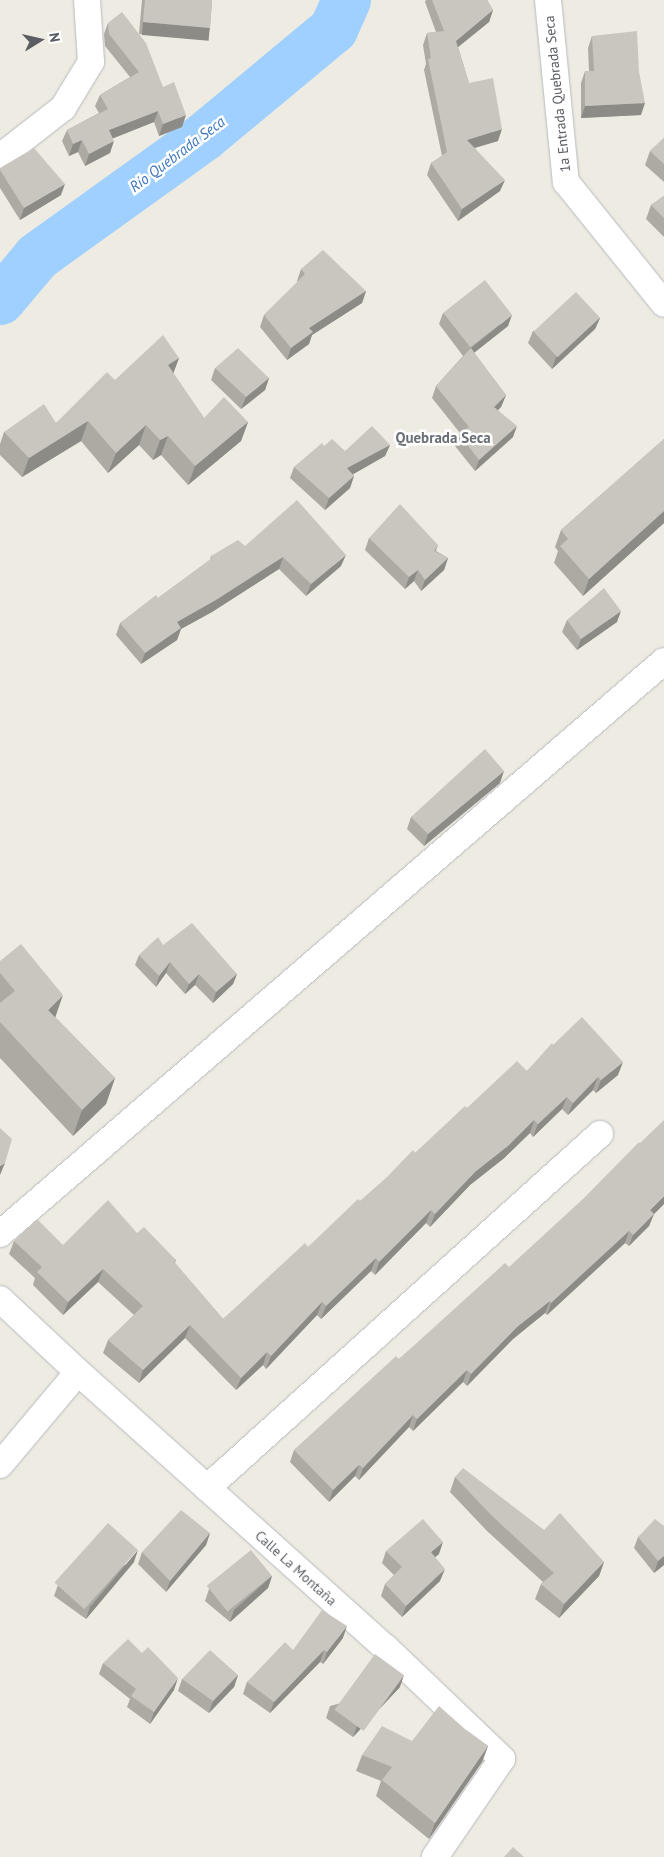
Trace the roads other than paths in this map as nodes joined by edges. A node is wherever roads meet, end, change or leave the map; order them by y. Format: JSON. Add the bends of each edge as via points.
{"nodes":[{"id":1,"x":87,"y":0,"type":"edge"},
{"id":2,"x":548,"y":0,"type":"edge"},
{"id":3,"x":0,"y":157,"type":"edge"},
{"id":4,"x":664,"y":304,"type":"edge"},
{"id":5,"x":664,"y":661,"type":"edge"},
{"id":6,"x":600,"y":1134,"type":"dead end"},
{"id":7,"x":0,"y":1234,"type":"edge"},
{"id":8,"x":0,"y":1299,"type":"edge"},
{"id":9,"x":78,"y":1372,"type":"junction"},
{"id":10,"x":0,"y":1465,"type":"edge"},
{"id":11,"x":207,"y":1488,"type":"junction"},
{"id":12,"x":435,"y":1857,"type":"edge"}],
"edges":[{"from":1,"to":3,"type":"street","via":[[91,62],[63,108]]},
{"from":2,"to":4,"type":"street","name":"1a Entrada Quebrada Seca","via":[[566,182]]},
{"from":5,"to":7,"type":"street"},
{"from":6,"to":11,"type":"street"},
{"from":8,"to":9,"type":"street","name":"Calle La Montaña"},
{"from":9,"to":10,"type":"street"},
{"from":9,"to":11,"type":"street","name":"Calle La Montaña"},
{"from":11,"to":12,"type":"street","name":"Calle La Montaña","via":[[385,1647],[502,1760]]}]}
